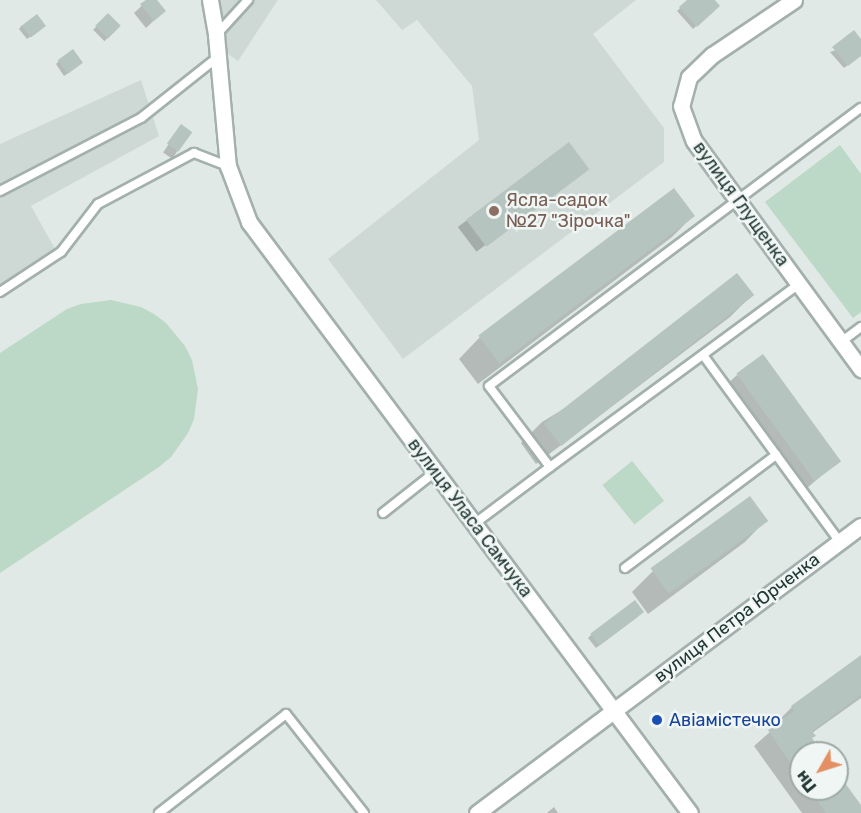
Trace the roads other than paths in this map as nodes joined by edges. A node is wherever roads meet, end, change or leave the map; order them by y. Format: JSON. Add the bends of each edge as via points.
{"nodes":[{"id":1,"x":210,"y":0,"type":"edge"},
{"id":2,"x":248,"y":0,"type":"edge"},
{"id":3,"x":794,"y":0,"type":"edge"},
{"id":4,"x":216,"y":35,"type":"junction"},
{"id":5,"x":218,"y":57,"type":"junction"},
{"id":6,"x":861,"y":108,"type":"edge"},
{"id":7,"x":228,"y":166,"type":"junction"},
{"id":8,"x":0,"y":191,"type":"edge"},
{"id":9,"x":737,"y":199,"type":"junction"},
{"id":10,"x":799,"y":284,"type":"junction"},
{"id":11,"x":0,"y":292,"type":"edge"},
{"id":12,"x":861,"y":327,"type":"edge"},
{"id":13,"x":841,"y":342,"type":"junction"},
{"id":14,"x":703,"y":355,"type":"junction"},
{"id":15,"x":861,"y":369,"type":"edge"},
{"id":16,"x":776,"y":455,"type":"junction"},
{"id":17,"x":550,"y":467,"type":"junction"},
{"id":18,"x":435,"y":472,"type":"junction"},
{"id":19,"x":383,"y":513,"type":"dead end"},
{"id":20,"x":474,"y":524,"type":"junction"},
{"id":21,"x":861,"y":526,"type":"edge"},
{"id":22,"x":840,"y":542,"type":"junction"},
{"id":23,"x":625,"y":568,"type":"dead end"},
{"id":24,"x":613,"y":711,"type":"junction"},
{"id":25,"x":159,"y":813,"type":"edge"},
{"id":26,"x":364,"y":813,"type":"edge"},
{"id":27,"x":477,"y":813,"type":"edge"},
{"id":28,"x":690,"y":813,"type":"edge"}],
"edges":[{"from":1,"to":4,"type":"street","name":"вулиця Уласа Самчука"},
{"from":2,"to":4,"type":"lane"},
{"from":3,"to":9,"type":"street","name":"вулиця Глущенка","via":[[689,76],[681,106],[694,141]]},
{"from":4,"to":5,"type":"street","name":"вулиця Уласа Самчука"},
{"from":5,"to":7,"type":"street","name":"вулиця Уласа Самчука"},
{"from":5,"to":8,"type":"lane","via":[[141,118]]},
{"from":6,"to":9,"type":"lane"},
{"from":7,"to":11,"type":"lane","via":[[194,153],[98,204],[62,252]]},
{"from":7,"to":18,"type":"street","name":"вулиця Уласа Самчука","via":[[249,222]]},
{"from":9,"to":10,"type":"street","name":"вулиця Глущенка"},
{"from":9,"to":17,"type":"lane","via":[[489,386]]},
{"from":10,"to":13,"type":"street","name":"вулиця Глущенка"},
{"from":10,"to":14,"type":"lane"},
{"from":12,"to":13,"type":"lane"},
{"from":13,"to":15,"type":"street","name":"вулиця Глущенка"},
{"from":14,"to":16,"type":"lane"},
{"from":14,"to":17,"type":"lane"},
{"from":16,"to":22,"type":"lane"},
{"from":16,"to":23,"type":"lane"},
{"from":17,"to":20,"type":"lane"},
{"from":18,"to":19,"type":"lane"},
{"from":18,"to":20,"type":"street","name":"вулиця Уласа Самчука"},
{"from":20,"to":24,"type":"street","name":"вулиця Уласа Самчука"},
{"from":21,"to":22,"type":"street","name":"вулиця Петра Юрченка"},
{"from":22,"to":24,"type":"street","name":"вулиця Петра Юрченка"},
{"from":24,"to":27,"type":"street","name":"вулиця Петра Юрченка"},
{"from":24,"to":28,"type":"street","name":"вулиця Уласа Самчука"},
{"from":25,"to":26,"type":"lane","via":[[286,714]]}]}
